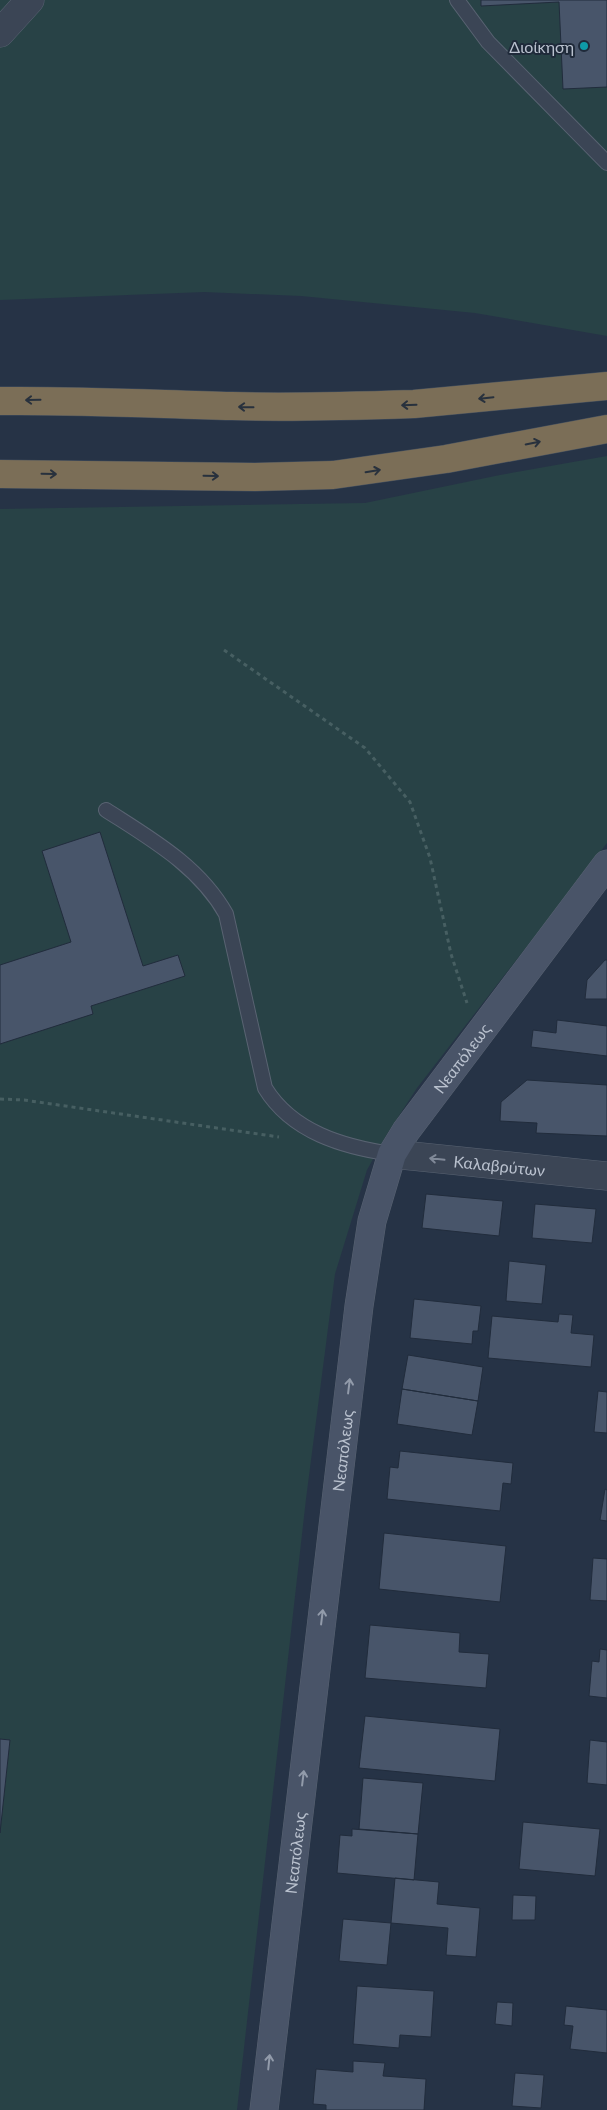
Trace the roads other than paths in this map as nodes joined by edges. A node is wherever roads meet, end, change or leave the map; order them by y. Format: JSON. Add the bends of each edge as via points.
{"nodes":[{"id":1,"x":30,"y":0,"type":"edge"},
{"id":2,"x":457,"y":0,"type":"edge"},
{"id":3,"x":2,"y":28,"type":"edge"},
{"id":4,"x":607,"y":163,"type":"edge"},
{"id":5,"x":607,"y":386,"type":"edge"},
{"id":6,"x":0,"y":401,"type":"edge"},
{"id":7,"x":607,"y":429,"type":"edge"},
{"id":8,"x":0,"y":474,"type":"edge"},
{"id":9,"x":106,"y":810,"type":"dead end"},
{"id":10,"x":607,"y":864,"type":"edge"},
{"id":11,"x":392,"y":1154,"type":"junction"},
{"id":12,"x":607,"y":1176,"type":"edge"},
{"id":13,"x":264,"y":2110,"type":"edge"}],
"edges":[{"from":1,"to":3,"type":"street"},
{"from":2,"to":4,"type":"lane","via":[[488,42]]},
{"from":5,"to":6,"type":"highway","one_way":true,"via":[[391,405],[265,407]]},
{"from":8,"to":7,"type":"highway","one_way":true,"via":[[333,475],[437,461]]},
{"from":9,"to":11,"type":"lane","via":[[174,854],[216,895],[226,914],[265,1088],[273,1100],[297,1123],[341,1145]]},
{"from":10,"to":11,"type":"street","name":"Νεαπόλεως"},
{"from":12,"to":11,"type":"street","name":"Καλαβρύτων","one_way":true},
{"from":13,"to":11,"type":"street","name":"Νεαπόλεως","one_way":true,"via":[[358,1306],[372,1221]]}]}
